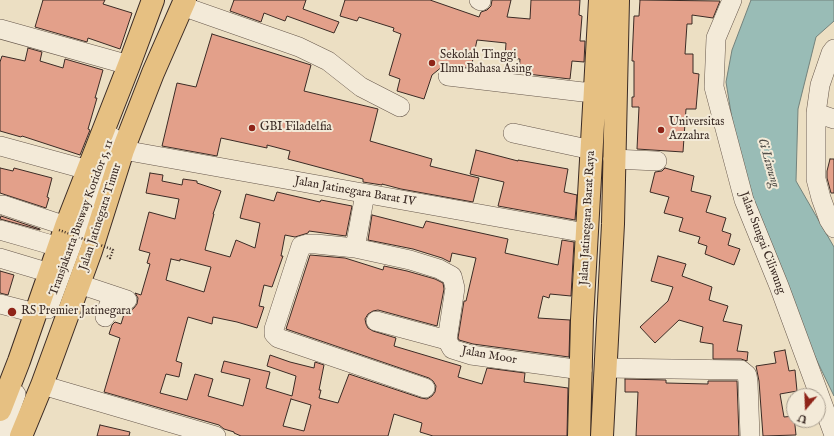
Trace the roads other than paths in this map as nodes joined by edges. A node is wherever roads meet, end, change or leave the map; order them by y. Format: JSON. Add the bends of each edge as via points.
{"nodes":[{"id":1,"x":153,"y":0,"type":"edge"},
{"id":2,"x":600,"y":0,"type":"edge"},
{"id":3,"x":609,"y":0,"type":"edge"},
{"id":4,"x":618,"y":0,"type":"edge"},
{"id":5,"x":732,"y":0,"type":"edge"},
{"id":6,"x":177,"y":2,"type":"edge"},
{"id":7,"x":0,"y":29,"type":"edge"},
{"id":8,"x":834,"y":49,"type":"edge"},
{"id":9,"x":140,"y":69,"type":"junction"},
{"id":10,"x":448,"y":76,"type":"dead end"},
{"id":11,"x":595,"y":90,"type":"junction"},
{"id":12,"x":400,"y":107,"type":"dead end"},
{"id":13,"x":816,"y":113,"type":"junction"},
{"id":14,"x":834,"y":119,"type":"edge"},
{"id":15,"x":513,"y":133,"type":"dead end"},
{"id":16,"x":0,"y":146,"type":"edge"},
{"id":17,"x":123,"y":150,"type":"junction"},
{"id":18,"x":592,"y":150,"type":"junction"},
{"id":19,"x":613,"y":159,"type":"junction"},
{"id":20,"x":657,"y":161,"type":"dead end"},
{"id":21,"x":88,"y":170,"type":"junction"},
{"id":22,"x":365,"y":194,"type":"junction"},
{"id":23,"x":3,"y":205,"type":"dead end"},
{"id":24,"x":834,"y":228,"type":"edge"},
{"id":25,"x":0,"y":230,"type":"edge"},
{"id":26,"x":586,"y":233,"type":"junction"},
{"id":27,"x":61,"y":234,"type":"junction"},
{"id":28,"x":355,"y":248,"type":"junction"},
{"id":29,"x":0,"y":258,"type":"edge"},
{"id":30,"x":50,"y":273,"type":"junction"},
{"id":31,"x":79,"y":284,"type":"junction"},
{"id":32,"x":0,"y":304,"type":"edge"},
{"id":33,"x":35,"y":313,"type":"junction"},
{"id":34,"x":104,"y":316,"type":"dead end"},
{"id":35,"x":376,"y":321,"type":"dead end"},
{"id":36,"x":447,"y":340,"type":"junction"},
{"id":37,"x":605,"y":368,"type":"junction"},
{"id":38,"x":582,"y":370,"type":"junction"},
{"id":39,"x":42,"y":385,"type":"junction"},
{"id":40,"x":425,"y":388,"type":"dead end"},
{"id":41,"x":0,"y":408,"type":"edge"},
{"id":42,"x":834,"y":435,"type":"edge"},
{"id":43,"x":1,"y":436,"type":"edge"},
{"id":44,"x":21,"y":436,"type":"edge"},
{"id":45,"x":216,"y":436,"type":"edge"},
{"id":46,"x":579,"y":436,"type":"edge"},
{"id":47,"x":586,"y":436,"type":"edge"},
{"id":48,"x":602,"y":436,"type":"edge"},
{"id":49,"x":750,"y":436,"type":"edge"}],
"edges":[{"from":1,"to":9,"type":"main road","name":"Jalan Jatinegara Timur"},
{"from":2,"to":11,"type":"main road","name":"Jalan Jatinegara Barat Raya"},
{"from":3,"to":47,"type":"street","via":[[594,221]]},
{"from":4,"to":19,"type":"main road","name":"Jalan Jatinegara Barat Raya"},
{"from":5,"to":42,"type":"street","name":"Jalan Sungai Ciliwung","via":[[716,38],[714,87],[744,200]]},
{"from":6,"to":9,"type":"main road","name":"Jalan Jatinegara Timur"},
{"from":6,"to":12,"type":"street","via":[[299,47],[328,61],[362,87]]},
{"from":7,"to":9,"type":"street"},
{"from":8,"to":13,"type":"street","via":[[820,84]]},
{"from":9,"to":17,"type":"main road","name":"Jalan Jatinegara Timur"},
{"from":9,"to":21,"type":"main road","name":"Jalan Jatinegara Timur"},
{"from":9,"to":43,"type":"street","name":"Transjakarta Busway Koridor 5, 11"},
{"from":10,"to":11,"type":"street","via":[[583,92]]},
{"from":11,"to":18,"type":"main road","name":"Jalan Jatinegara Barat Raya"},
{"from":13,"to":14,"type":"street"},
{"from":13,"to":24,"type":"street","via":[[816,179],[820,198]]},
{"from":15,"to":18,"type":"street"},
{"from":16,"to":21,"type":"street"},
{"from":17,"to":22,"type":"street","name":"Jalan Jatinegara Barat IV"},
{"from":17,"to":31,"type":"main road","name":"Jalan Jatinegara Timur","via":[[92,251]]},
{"from":18,"to":26,"type":"main road","name":"Jalan Jatinegara Barat Raya"},
{"from":19,"to":20,"type":"street"},
{"from":19,"to":37,"type":"main road","name":"Jalan Jatinegara Barat Raya","via":[[613,224]]},
{"from":21,"to":27,"type":"main road","name":"Jalan Jatinegara Timur"},
{"from":22,"to":26,"type":"street","name":"Jalan Jatinegara Barat IV"},
{"from":22,"to":28,"type":"street"},
{"from":23,"to":27,"type":"street"},
{"from":25,"to":27,"type":"street"},
{"from":26,"to":38,"type":"main road","name":"Jalan Jatinegara Barat Raya"},
{"from":27,"to":30,"type":"main road","name":"Jalan Jatinegara Timur"},
{"from":28,"to":36,"type":"street","name":"Jalan Moor","via":[[410,260],[440,269],[452,276],[455,288]]},
{"from":28,"to":40,"type":"street","name":"Jalan Moor","via":[[316,244],[300,246],[274,334],[278,338]]},
{"from":29,"to":30,"type":"street"},
{"from":30,"to":33,"type":"main road","name":"Jalan Jatinegara Timur"},
{"from":31,"to":34,"type":"street","via":[[119,298]]},
{"from":31,"to":39,"type":"main road","name":"Jalan Jatinegara Timur"},
{"from":32,"to":33,"type":"street"},
{"from":33,"to":41,"type":"main road","name":"Jalan Jatinegara Timur"},
{"from":35,"to":36,"type":"street"},
{"from":36,"to":38,"type":"street","name":"Jalan Moor","via":[[452,349],[471,355]]},
{"from":37,"to":48,"type":"main road","name":"Jalan Jatinegara Barat Raya"},
{"from":37,"to":49,"type":"street","via":[[741,370],[747,375],[748,382]]},
{"from":38,"to":46,"type":"main road","name":"Jalan Jatinegara Barat Raya"},
{"from":39,"to":44,"type":"main road","name":"Jalan Jatinegara Timur"},
{"from":39,"to":45,"type":"street"}]}
